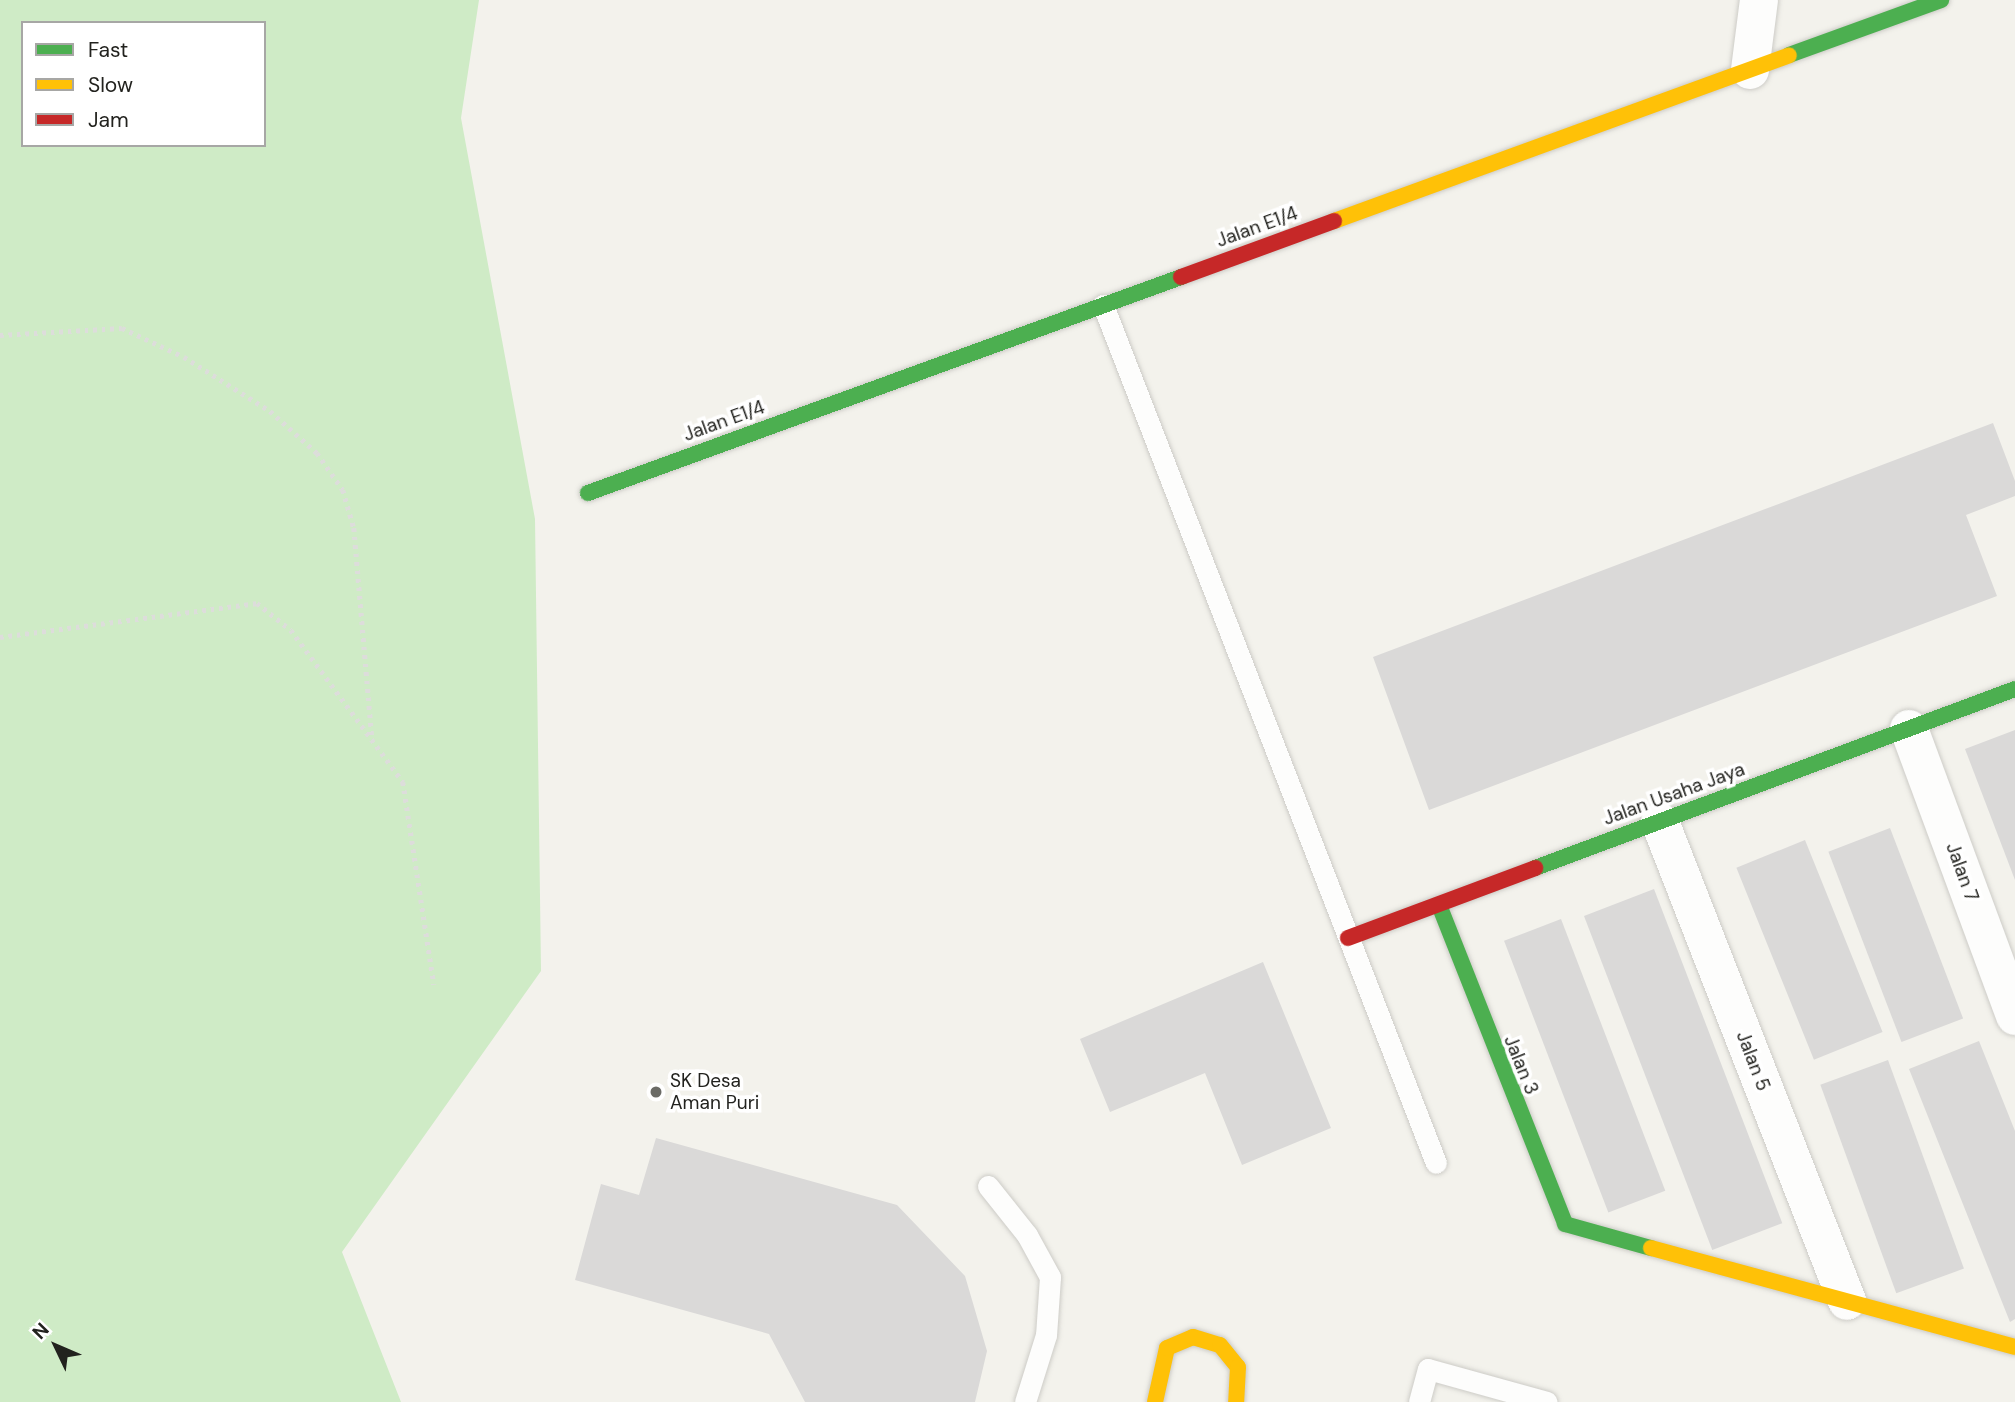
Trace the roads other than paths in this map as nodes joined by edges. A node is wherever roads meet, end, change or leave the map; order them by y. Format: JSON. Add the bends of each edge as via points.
{"nodes":[{"id":1,"x":1759,"y":0,"type":"edge"},
{"id":2,"x":1941,"y":0,"type":"edge"},
{"id":3,"x":1750,"y":70,"type":"junction"},
{"id":4,"x":1103,"y":305,"type":"junction"},
{"id":5,"x":588,"y":493,"type":"dead end"},
{"id":6,"x":2015,"y":689,"type":"edge"},
{"id":7,"x":1909,"y":729,"type":"junction"},
{"id":8,"x":1660,"y":822,"type":"junction"},
{"id":9,"x":1439,"y":905,"type":"junction"},
{"id":10,"x":1348,"y":938,"type":"junction"},
{"id":11,"x":2015,"y":1016,"type":"edge"},
{"id":12,"x":1436,"y":1163,"type":"dead end"},
{"id":13,"x":988,"y":1186,"type":"dead end"},
{"id":14,"x":1847,"y":1301,"type":"junction"},
{"id":15,"x":2015,"y":1347,"type":"edge"},
{"id":16,"x":1025,"y":1402,"type":"edge"},
{"id":17,"x":1155,"y":1402,"type":"edge"},
{"id":18,"x":1236,"y":1402,"type":"edge"},
{"id":19,"x":1419,"y":1402,"type":"edge"},
{"id":20,"x":1547,"y":1402,"type":"edge"}],
"edges":[{"from":1,"to":3,"type":"street"},
{"from":2,"to":3,"type":"street","name":"Jalan E1/4"},
{"from":3,"to":4,"type":"street","name":"Jalan E1/4"},
{"from":4,"to":5,"type":"street","name":"Jalan E1/4"},
{"from":4,"to":10,"type":"lane"},
{"from":6,"to":7,"type":"street","name":"Jalan Usaha Jaya"},
{"from":7,"to":8,"type":"street","name":"Jalan Usaha Jaya"},
{"from":7,"to":11,"type":"street","name":"Jalan 7"},
{"from":8,"to":9,"type":"street","name":"Jalan Usaha Jaya"},
{"from":8,"to":14,"type":"street","name":"Jalan 5"},
{"from":9,"to":10,"type":"street","name":"Jalan Usaha Jaya"},
{"from":9,"to":14,"type":"street","name":"Jalan 3","via":[[1564,1224]]},
{"from":10,"to":12,"type":"lane"},
{"from":13,"to":16,"type":"lane","via":[[1027,1236],[1050,1277],[1046,1335]]},
{"from":14,"to":15,"type":"street"},
{"from":17,"to":18,"type":"street","via":[[1167,1348],[1193,1337],[1220,1345],[1238,1367]]},
{"from":19,"to":20,"type":"lane","via":[[1428,1369]]}]}
